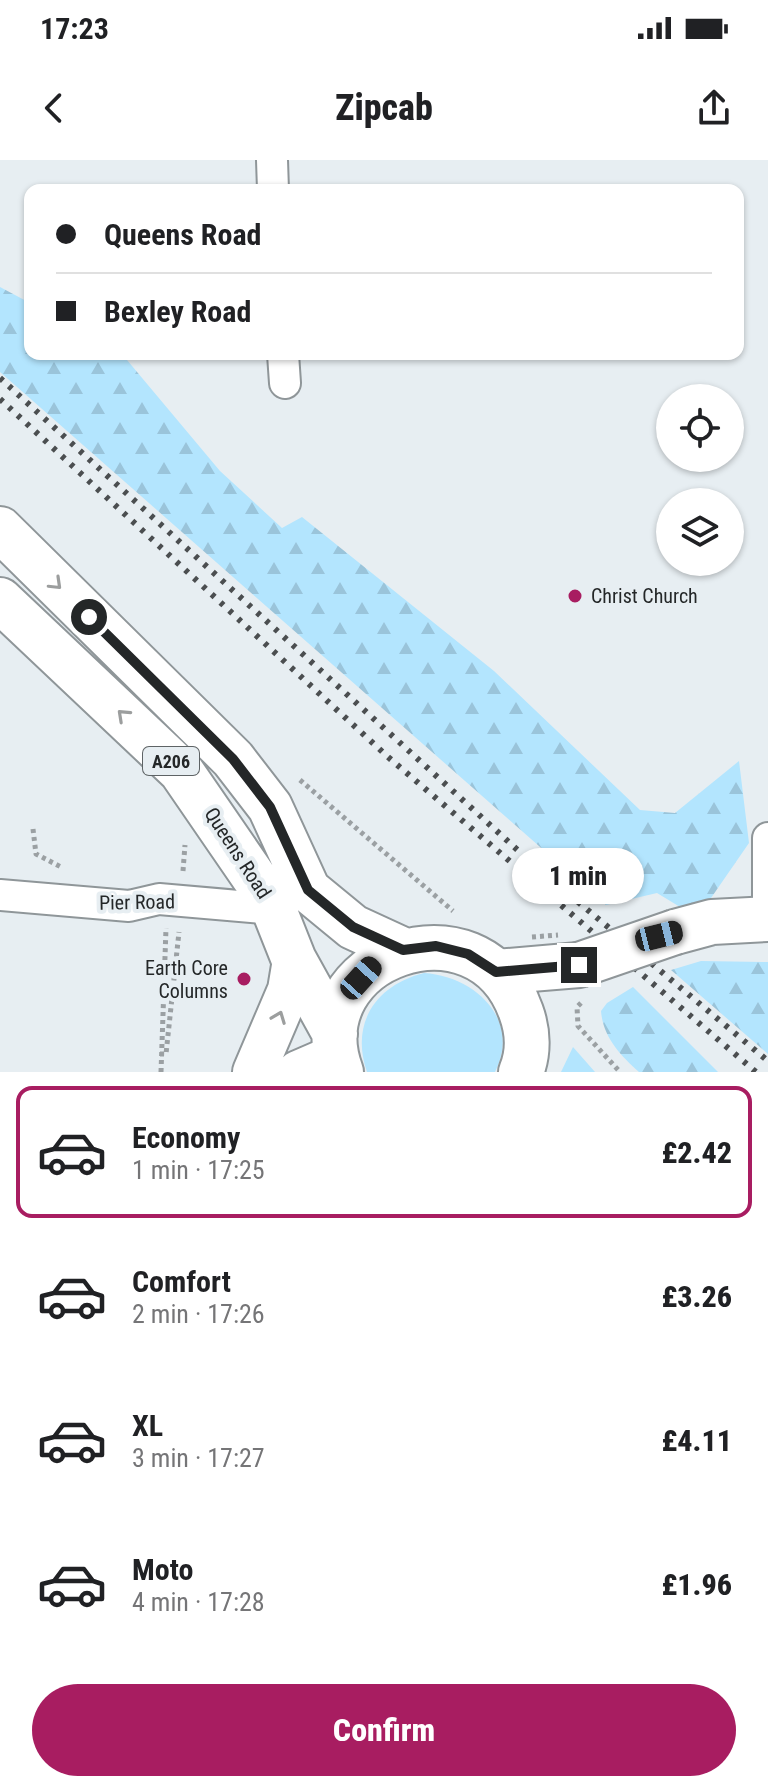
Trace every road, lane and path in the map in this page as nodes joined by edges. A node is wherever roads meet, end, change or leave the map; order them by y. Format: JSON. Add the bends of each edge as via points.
{"nodes":[{"id":1,"x":272,"y":160,"type":"edge"},
{"id":2,"x":273,"y":184,"type":"edge"},
{"id":3,"x":0,"y":529,"type":"edge"},
{"id":4,"x":0,"y":600,"type":"edge"},
{"id":5,"x":291,"y":772,"type":"dead end"},
{"id":6,"x":186,"y":834,"type":"dead end"},
{"id":7,"x":768,"y":838,"type":"edge"},
{"id":8,"x":0,"y":895,"type":"edge"},
{"id":9,"x":129,"y":906,"type":"junction"},
{"id":10,"x":274,"y":909,"type":"junction"},
{"id":11,"x":457,"y":914,"type":"dead end"},
{"id":12,"x":180,"y":916,"type":"junction"},
{"id":13,"x":768,"y":918,"type":"edge"},
{"id":14,"x":520,"y":934,"type":"dead end"},
{"id":15,"x":532,"y":937,"type":"dead end"},
{"id":16,"x":403,"y":950,"type":"junction"},
{"id":17,"x":294,"y":960,"type":"junction"},
{"id":18,"x":496,"y":972,"type":"junction"},
{"id":19,"x":578,"y":986,"type":"junction"},
{"id":20,"x":160,"y":1054,"type":"junction"},
{"id":21,"x":327,"y":1059,"type":"edge"},
{"id":22,"x":525,"y":1059,"type":"edge"},
{"id":23,"x":161,"y":1072,"type":"edge"},
{"id":24,"x":254,"y":1072,"type":"edge"},
{"id":25,"x":620,"y":1072,"type":"edge"}],
"edges":[{"from":1,"to":2,"type":"street"},
{"from":3,"to":16,"type":"main road","name":"Queens Road","number":"A206","one_way":true,"via":[[233,759],[270,807],[308,890],[353,927]]},
{"from":10,"to":4,"type":"main road","name":"Queens Road","number":"A206","one_way":true,"via":[[181,771]]},
{"from":5,"to":11,"type":"path"},
{"from":6,"to":12,"type":"path"},
{"from":7,"to":13,"type":"street"},
{"from":8,"to":9,"type":"street","name":"Pier Road"},
{"from":9,"to":12,"type":"street","name":"Pier Road","via":[[159,899]]},
{"from":9,"to":20,"type":"path","via":[[150,926],[166,927]]},
{"from":10,"to":12,"type":"street","name":"Pier Road"},
{"from":10,"to":17,"type":"main road","name":"Queens Road","number":"A206"},
{"from":12,"to":20,"type":"path","via":[[166,1054]]},
{"from":13,"to":19,"type":"main road","bridge":true,"via":[[712,922],[675,932]]},
{"from":14,"to":15,"type":"path"},
{"from":16,"to":18,"type":"main road","via":[[436,946],[468,954]]},
{"from":16,"to":21,"type":"main road","via":[[373,965],[350,991]]},
{"from":17,"to":21,"type":"main road","name":"Queens Road","number":"A206"},
{"from":24,"to":17,"type":"street","one_way":true,"via":[[289,990]]},
{"from":18,"to":19,"type":"main road"},
{"from":18,"to":22,"type":"main road","via":[[515,996]]},
{"from":19,"to":22,"type":"main road"},
{"from":19,"to":25,"type":"path","via":[[578,1026]]},
{"from":20,"to":23,"type":"path"}]}
